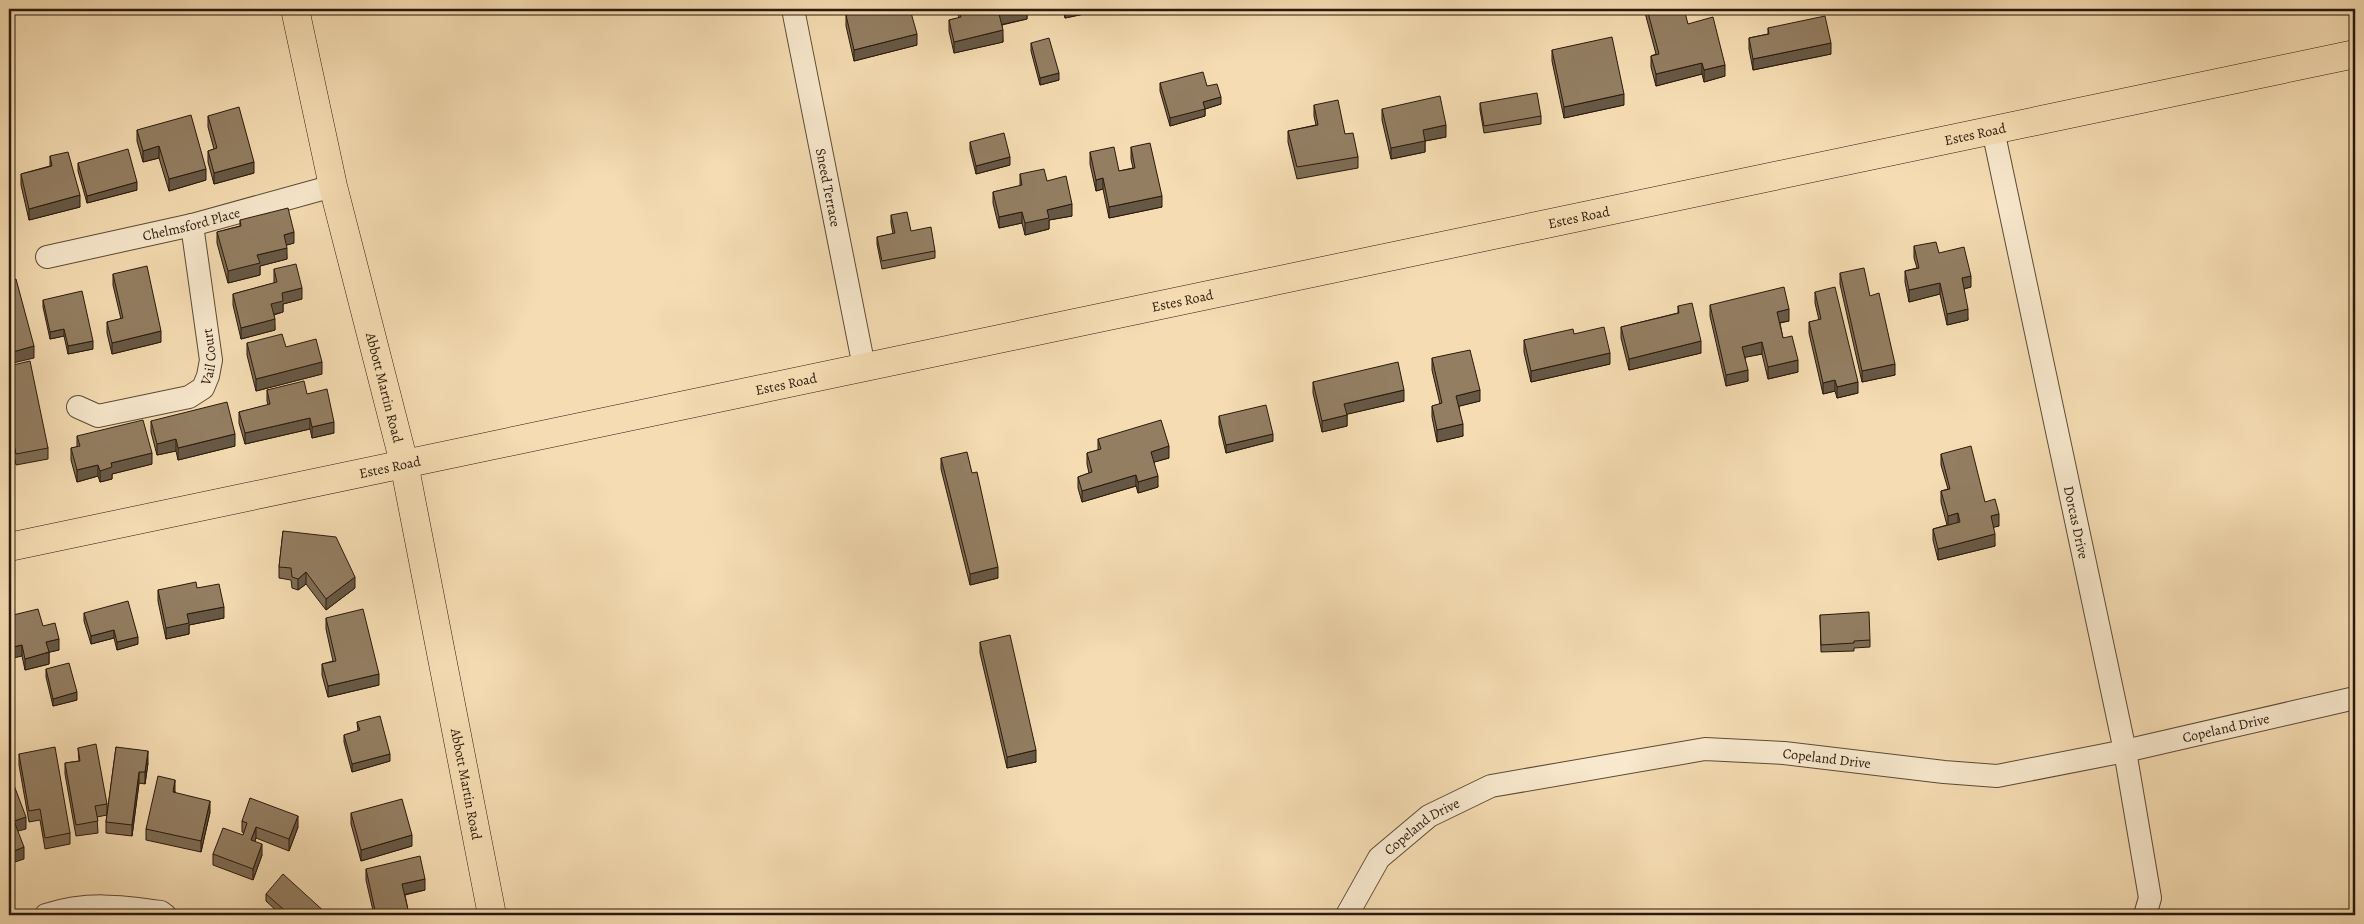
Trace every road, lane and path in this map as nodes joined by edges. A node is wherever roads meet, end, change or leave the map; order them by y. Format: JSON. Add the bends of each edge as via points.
{"nodes":[{"id":1,"x":294,"y":9,"type":"edge"},
{"id":2,"x":793,"y":9,"type":"edge"},
{"id":3,"x":2355,"y":54,"type":"edge"},
{"id":4,"x":1992,"y":130,"type":"junction"},
{"id":5,"x":333,"y":186,"type":"junction"},
{"id":6,"x":192,"y":225,"type":"junction"},
{"id":7,"x":47,"y":257,"type":"dead end"},
{"id":8,"x":864,"y":367,"type":"junction"},
{"id":9,"x":78,"y":407,"type":"dead end"},
{"id":10,"x":404,"y":463,"type":"junction"},
{"id":11,"x":9,"y":547,"type":"edge"},
{"id":12,"x":2355,"y":698,"type":"edge"},
{"id":13,"x":2125,"y":751,"type":"junction"},
{"id":14,"x":46,"y":915,"type":"edge"},
{"id":15,"x":165,"y":915,"type":"edge"},
{"id":16,"x":492,"y":915,"type":"edge"},
{"id":17,"x":1347,"y":915,"type":"edge"},
{"id":18,"x":2145,"y":915,"type":"edge"}],
"edges":[{"from":1,"to":5,"type":"main road","name":"Abbott Martin Road"},
{"from":2,"to":8,"type":"street","name":"Sneed Terrace"},
{"from":3,"to":4,"type":"main road","name":"Estes Road"},
{"from":4,"to":8,"type":"main road","name":"Estes Road"},
{"from":4,"to":13,"type":"street","name":"Dorcas Drive"},
{"from":5,"to":6,"type":"street","name":"Chelmsford Place"},
{"from":5,"to":10,"type":"main road","name":"Abbott Martin Road"},
{"from":6,"to":7,"type":"street","name":"Chelmsford Place"},
{"from":6,"to":9,"type":"street","name":"Vail Court","via":[[211,360],[203,388],[189,397],[98,416]]},
{"from":8,"to":10,"type":"main road","name":"Estes Road"},
{"from":10,"to":11,"type":"main road","name":"Estes Road"},
{"from":10,"to":16,"type":"main road","name":"Abbott Martin Road"},
{"from":12,"to":13,"type":"street","name":"Copeland Drive"},
{"from":13,"to":17,"type":"street","name":"Copeland Drive","via":[[1997,776],[1784,753],[1705,749],[1491,786],[1429,816],[1379,858]]},
{"from":13,"to":18,"type":"street","name":"Dorcas Drive","via":[[2150,898]]},
{"from":14,"to":15,"type":"street","via":[[68,908],[111,905]]}]}
